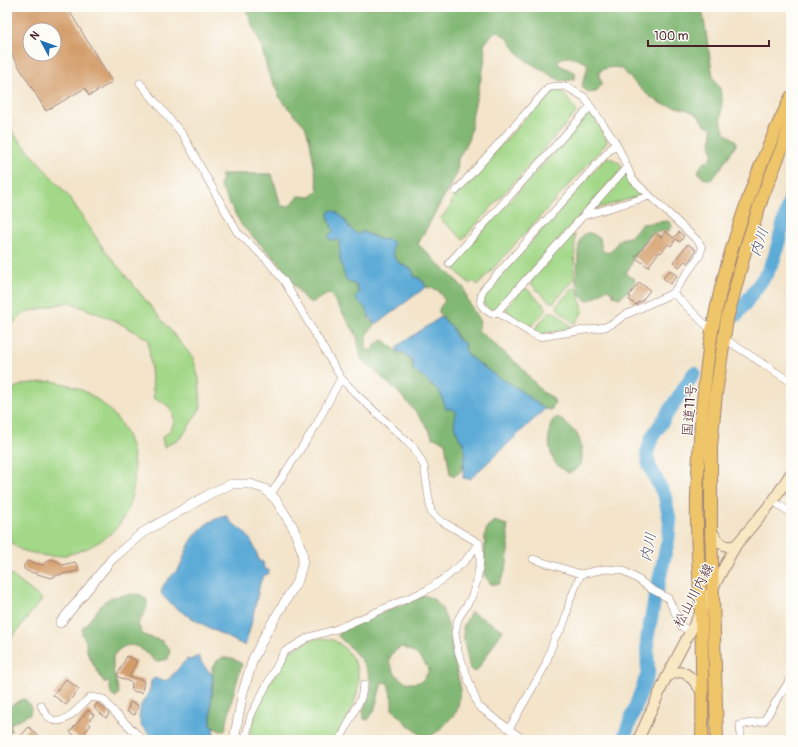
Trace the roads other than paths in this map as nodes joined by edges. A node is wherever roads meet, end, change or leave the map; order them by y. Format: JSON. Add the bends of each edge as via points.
{"nodes":[{"id":1,"x":140,"y":83,"type":"dead end"},
{"id":2,"x":791,"y":97,"type":"edge"},
{"id":3,"x":590,"y":107,"type":"junction"},
{"id":4,"x":791,"y":125,"type":"edge"},
{"id":5,"x":616,"y":144,"type":"junction"},
{"id":6,"x":627,"y":167,"type":"junction"},
{"id":7,"x":456,"y":191,"type":"dead end"},
{"id":8,"x":650,"y":196,"type":"junction"},
{"id":9,"x":582,"y":216,"type":"junction"},
{"id":10,"x":449,"y":263,"type":"dead end"},
{"id":11,"x":673,"y":293,"type":"junction"},
{"id":12,"x":497,"y":312,"type":"junction"},
{"id":13,"x":712,"y":331,"type":"junction"},
{"id":14,"x":723,"y":338,"type":"junction"},
{"id":15,"x":341,"y":378,"type":"junction"},
{"id":16,"x":791,"y":382,"type":"edge"},
{"id":17,"x":791,"y":473,"type":"edge"},
{"id":18,"x":271,"y":494,"type":"junction"},
{"id":19,"x":772,"y":501,"type":"junction"},
{"id":20,"x":791,"y":512,"type":"edge"},
{"id":21,"x":711,"y":528,"type":"junction"},
{"id":22,"x":479,"y":543,"type":"junction"},
{"id":23,"x":736,"y":545,"type":"junction"},
{"id":24,"x":533,"y":559,"type":"dead end"},
{"id":25,"x":581,"y":574,"type":"junction"},
{"id":26,"x":713,"y":587,"type":"junction"},
{"id":27,"x":701,"y":611,"type":"junction"},
{"id":28,"x":60,"y":623,"type":"dead end"},
{"id":29,"x":690,"y":631,"type":"junction"},
{"id":30,"x":666,"y":678,"type":"junction"},
{"id":31,"x":791,"y":678,"type":"edge"},
{"id":32,"x":364,"y":684,"type":"dead end"},
{"id":33,"x":702,"y":692,"type":"junction"},
{"id":34,"x":41,"y":705,"type":"dead end"},
{"id":35,"x":509,"y":730,"type":"junction"},
{"id":36,"x":143,"y":740,"type":"edge"},
{"id":37,"x":234,"y":740,"type":"edge"},
{"id":38,"x":245,"y":740,"type":"edge"},
{"id":39,"x":340,"y":740,"type":"edge"},
{"id":40,"x":524,"y":740,"type":"edge"},
{"id":41,"x":638,"y":740,"type":"edge"},
{"id":42,"x":702,"y":740,"type":"edge"},
{"id":43,"x":717,"y":740,"type":"edge"},
{"id":44,"x":741,"y":740,"type":"edge"}],
"edges":[{"from":1,"to":15,"type":"street","via":[[183,135],[237,232],[267,260],[284,281]]},
{"from":2,"to":13,"type":"highway","name":"国道11号","via":[[746,206]]},
{"from":3,"to":5,"type":"street"},
{"from":3,"to":7,"type":"street","via":[[584,97],[564,86],[549,87]]},
{"from":3,"to":10,"type":"street"},
{"from":4,"to":14,"type":"highway","name":"国道11号","via":[[749,238]]},
{"from":5,"to":6,"type":"street"},
{"from":5,"to":12,"type":"street","via":[[483,290],[480,304],[484,310],[492,314]]},
{"from":6,"to":8,"type":"street","via":[[633,180]]},
{"from":6,"to":9,"type":"street"},
{"from":8,"to":9,"type":"street"},
{"from":8,"to":11,"type":"street","via":[[699,242],[702,248],[700,255]]},
{"from":9,"to":12,"type":"street"},
{"from":11,"to":12,"type":"street","via":[[605,327],[539,337]]},
{"from":11,"to":13,"type":"street"},
{"from":13,"to":14,"type":"street"},
{"from":13,"to":27,"type":"highway","name":"国道11号","via":[[702,413],[698,496]]},
{"from":14,"to":16,"type":"street"},
{"from":14,"to":21,"type":"highway","name":"国道11号","via":[[711,447]]},
{"from":15,"to":18,"type":"street","via":[[315,427]]},
{"from":15,"to":22,"type":"street","via":[[414,448],[424,466],[431,512],[438,519]]},
{"from":17,"to":19,"type":"main road","name":"松山川内線"},
{"from":18,"to":28,"type":"street","via":[[257,486],[232,484],[156,525],[112,559]]},
{"from":18,"to":37,"type":"street","via":[[297,534],[303,561],[298,580],[253,659],[243,692]]},
{"from":19,"to":20,"type":"street"},
{"from":19,"to":23,"type":"main road","name":"松山川内線"},
{"from":21,"to":23,"type":"main road","via":[[722,544]]},
{"from":21,"to":26,"type":"highway","name":"国道11号"},
{"from":22,"to":35,"type":"street","via":[[477,581],[471,598],[458,620],[455,634],[458,651],[478,706]]},
{"from":22,"to":38,"type":"street","via":[[466,560],[427,590],[337,629],[309,637],[284,652],[251,715]]},
{"from":23,"to":26,"type":"main road","name":"松山川内線"},
{"from":24,"to":25,"type":"street"},
{"from":25,"to":29,"type":"street","via":[[605,569],[622,570],[668,598],[682,627]]},
{"from":25,"to":35,"type":"street","via":[[545,666]]},
{"from":26,"to":27,"type":"main road","name":"松山川内線"},
{"from":26,"to":43,"type":"highway","name":"国道11号"},
{"from":27,"to":29,"type":"main road","name":"松山川内線"},
{"from":27,"to":33,"type":"highway","name":"国道11号"},
{"from":29,"to":30,"type":"main road","name":"松山川内線"},
{"from":30,"to":33,"type":"main road","via":[[672,673],[685,673]]},
{"from":30,"to":41,"type":"main road","name":"松山川内線"},
{"from":31,"to":44,"type":"street","via":[[764,721],[740,724]]},
{"from":32,"to":39,"type":"street","via":[[361,698]]},
{"from":33,"to":42,"type":"highway","name":"国道11号"},
{"from":34,"to":36,"type":"street","via":[[47,717],[52,721],[59,721],[68,717],[90,697],[103,699]]},
{"from":35,"to":40,"type":"street"}]}
